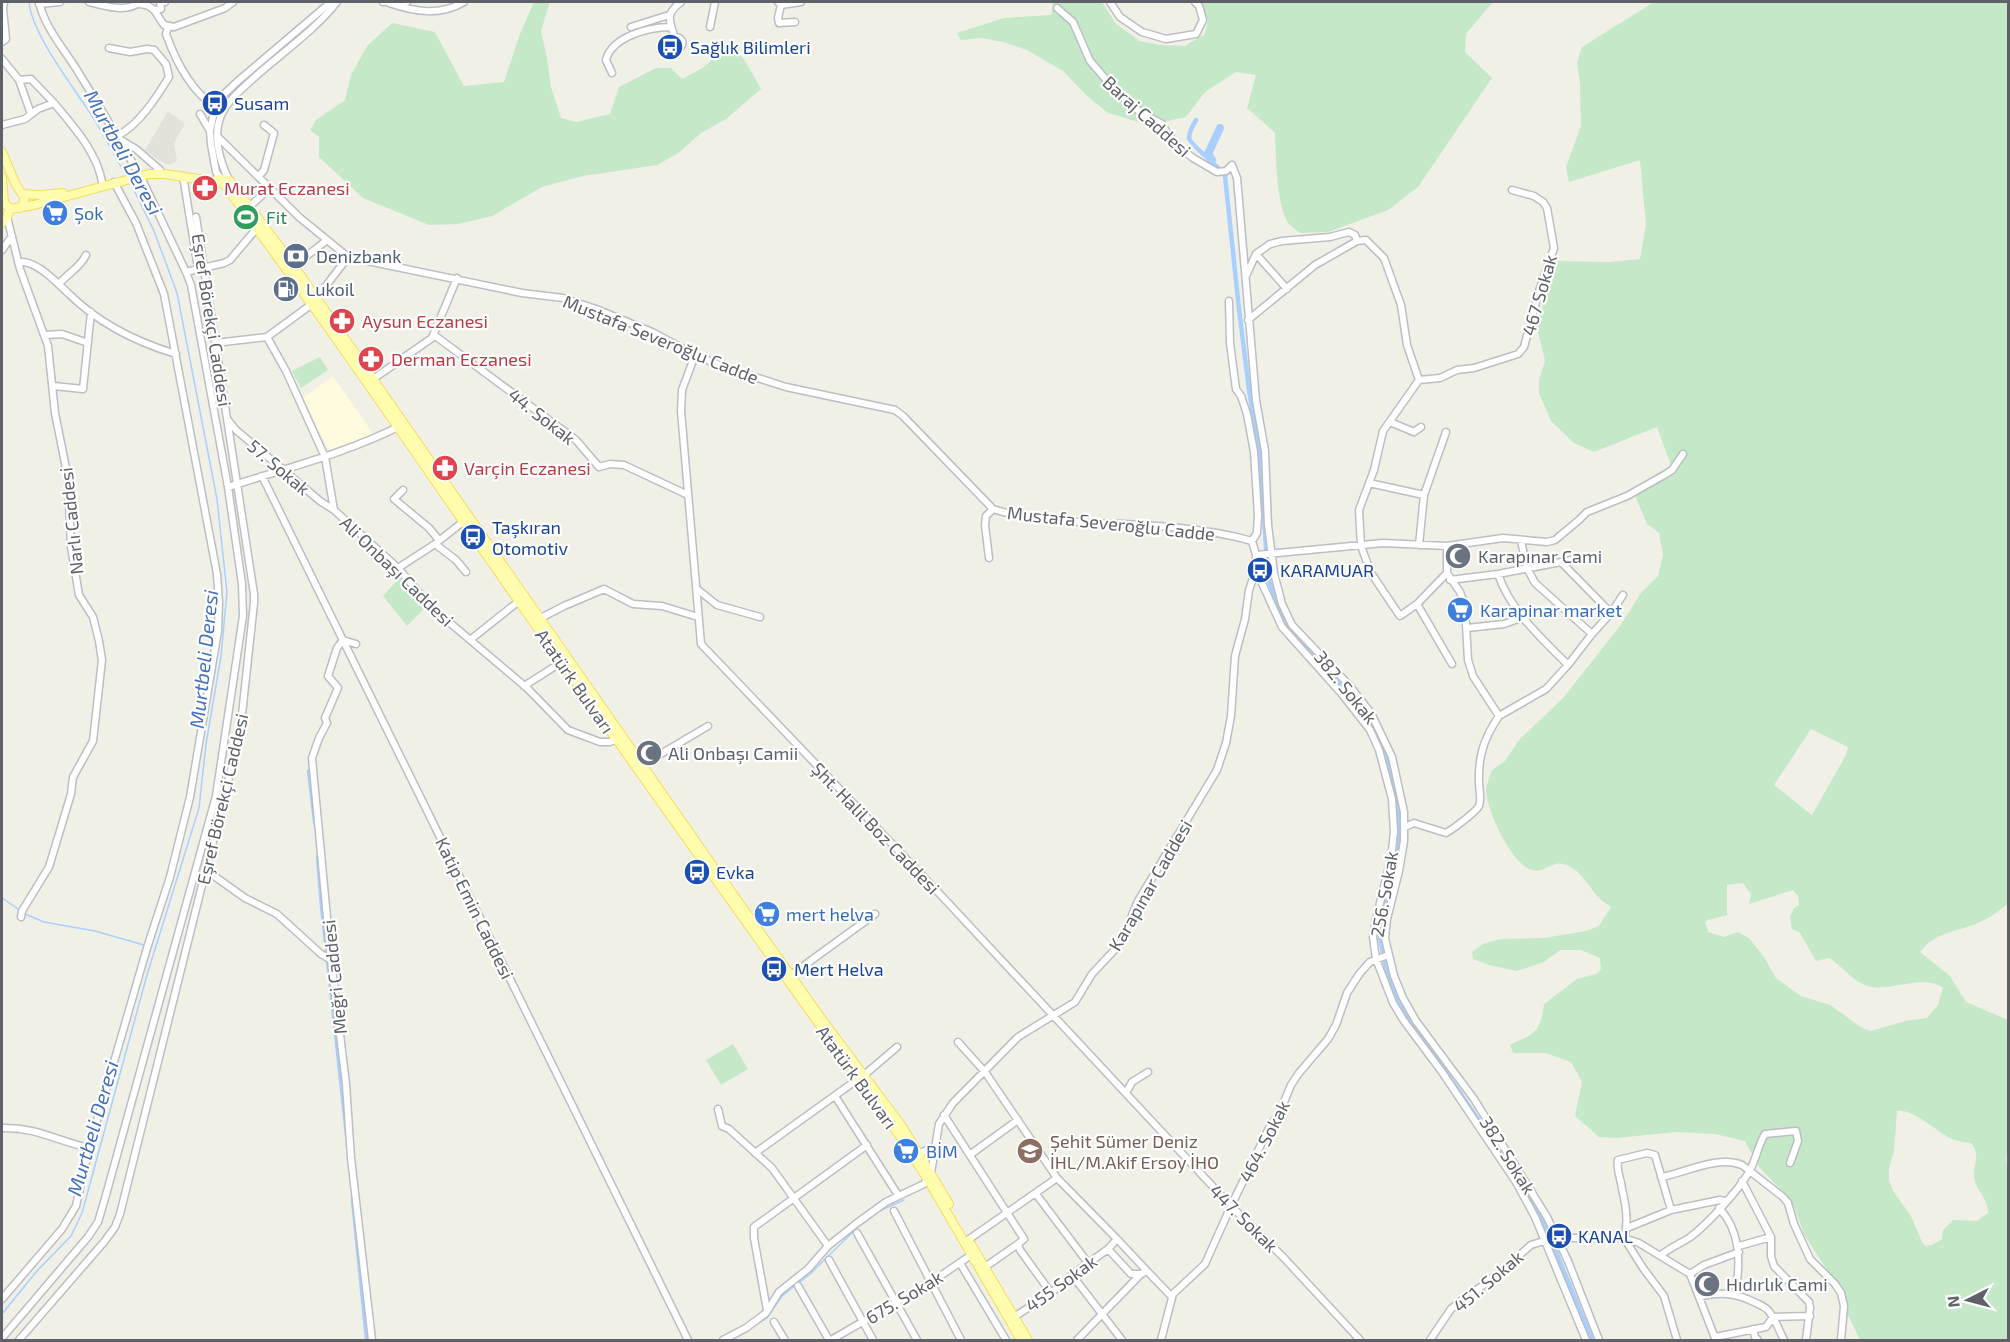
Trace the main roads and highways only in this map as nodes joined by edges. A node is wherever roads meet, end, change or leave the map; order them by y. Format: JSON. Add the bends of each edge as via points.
{"nodes":[{"id":1,"x":2,"y":152,"type":"edge"},
{"id":2,"x":137,"y":174,"type":"junction"},
{"id":3,"x":2,"y":178,"type":"edge"},
{"id":4,"x":223,"y":179,"type":"junction"},
{"id":5,"x":112,"y":181,"type":"junction"},
{"id":6,"x":22,"y":193,"type":"junction"},
{"id":7,"x":5,"y":195,"type":"junction"},
{"id":8,"x":20,"y":208,"type":"junction"},
{"id":9,"x":6,"y":216,"type":"edge"},
{"id":10,"x":314,"y":301,"type":"junction"},
{"id":11,"x":402,"y":425,"type":"junction"},
{"id":12,"x":619,"y":738,"type":"junction"},
{"id":13,"x":861,"y":1077,"type":"junction"},
{"id":14,"x":974,"y":1253,"type":"junction"},
{"id":15,"x":1021,"y":1341,"type":"edge"},
{"id":16,"x":1028,"y":1341,"type":"edge"}],
"edges":[{"from":1,"to":6,"type":"main road"},
{"from":2,"to":4,"type":"main road"},
{"from":2,"to":4,"type":"main road","via":[[160,170]]},
{"from":2,"to":5,"type":"main road"},
{"from":3,"to":7,"type":"main road"},
{"from":4,"to":10,"type":"main road","name":"Atatürk Bulvarı"},
{"from":4,"to":10,"type":"main road","name":"Atatürk Bulvarı","via":[[294,266]]},
{"from":5,"to":6,"type":"main road","via":[[58,194]]},
{"from":5,"to":8,"type":"main road"},
{"from":6,"to":7,"type":"main road","via":[[12,189]]},
{"from":6,"to":8,"type":"main road"},
{"from":7,"to":9,"type":"main road"},
{"from":8,"to":9,"type":"main road"},
{"from":10,"to":11,"type":"main road","name":"Atatürk Bulvarı"},
{"from":10,"to":11,"type":"main road","name":"Atatürk Bulvarı"},
{"from":11,"to":12,"type":"main road","name":"Atatürk Bulvarı"},
{"from":11,"to":12,"type":"main road","name":"Atatürk Bulvarı","via":[[519,601]]},
{"from":12,"to":13,"type":"main road","name":"Atatürk Bulvarı"},
{"from":12,"to":13,"type":"main road","name":"Atatürk Bulvarı","via":[[642,765]]},
{"from":13,"to":14,"type":"main road","name":"Atatürk Bulvarı","via":[[903,1128]]},
{"from":14,"to":15,"type":"main road"},
{"from":14,"to":16,"type":"main road"}]}
